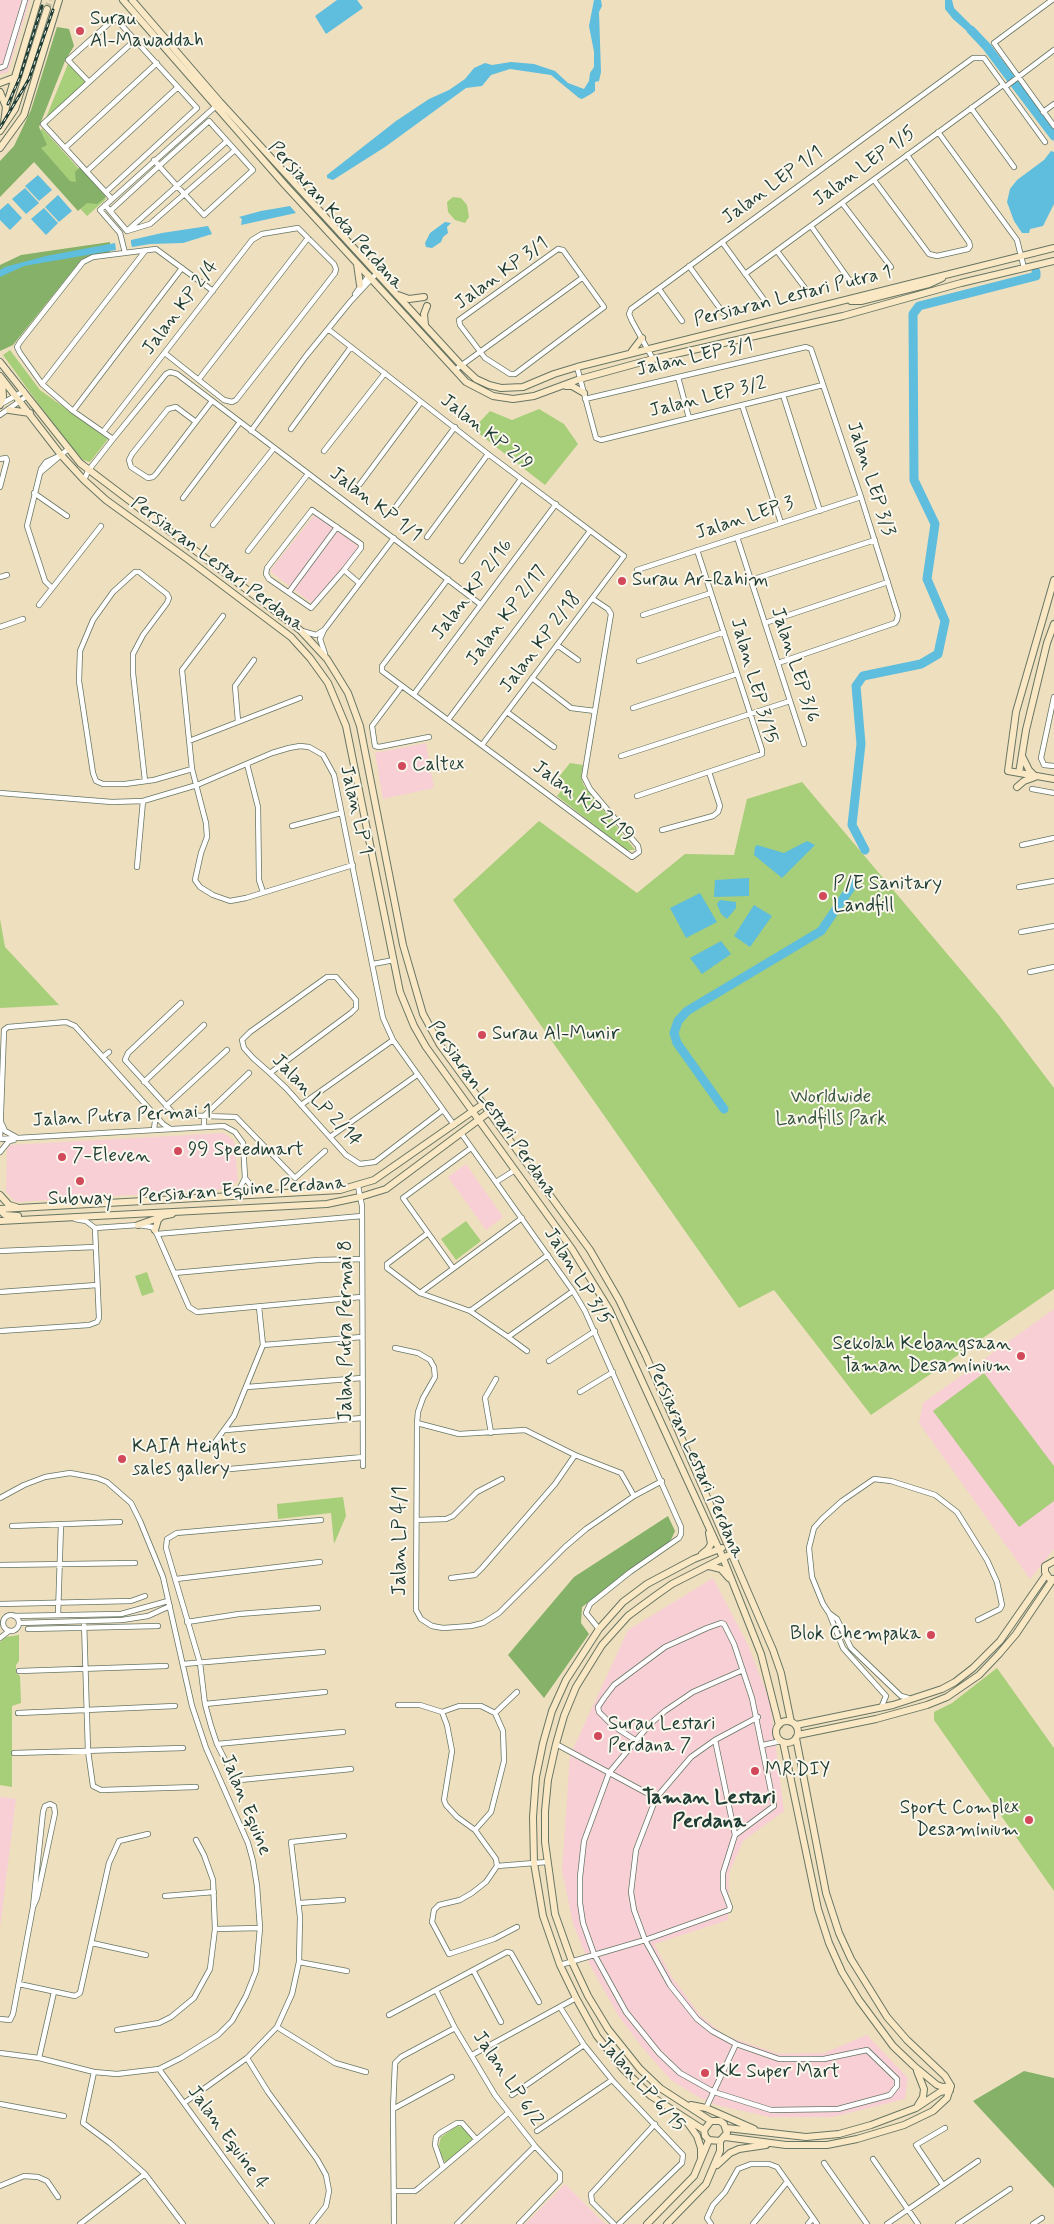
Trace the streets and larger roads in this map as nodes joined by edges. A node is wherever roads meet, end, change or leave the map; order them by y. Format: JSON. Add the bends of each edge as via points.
{"nodes":[{"id":1,"x":25,"y":0,"type":"edge"},
{"id":2,"x":38,"y":0,"type":"edge"},
{"id":3,"x":59,"y":0,"type":"edge"},
{"id":4,"x":124,"y":0,"type":"edge"},
{"id":5,"x":132,"y":0,"type":"edge"},
{"id":6,"x":1052,"y":0,"type":"edge"},
{"id":7,"x":47,"y":9,"type":"tunnel mouth"},
{"id":8,"x":135,"y":40,"type":"junction"},
{"id":9,"x":1054,"y":50,"type":"edge"},
{"id":10,"x":157,"y":64,"type":"junction"},
{"id":11,"x":2,"y":68,"type":"edge"},
{"id":12,"x":16,"y":77,"type":"junction"},
{"id":13,"x":1016,"y":78,"type":"junction"},
{"id":14,"x":89,"y":82,"type":"junction"},
{"id":15,"x":0,"y":83,"type":"edge"},
{"id":16,"x":1005,"y":85,"type":"junction"},
{"id":17,"x":178,"y":87,"type":"junction"},
{"id":18,"x":0,"y":92,"type":"edge"},
{"id":19,"x":1054,"y":104,"type":"edge"},
{"id":20,"x":216,"y":106,"type":"junction"},
{"id":21,"x":6,"y":107,"type":"junction"},
{"id":22,"x":971,"y":108,"type":"junction"},
{"id":23,"x":1043,"y":112,"type":"junction"},
{"id":24,"x":1054,"y":126,"type":"edge"},
{"id":25,"x":2,"y":129,"type":"edge"},
{"id":26,"x":938,"y":132,"type":"junction"},
{"id":27,"x":227,"y":141,"type":"junction"},
{"id":28,"x":1046,"y":142,"type":"dead end"},
{"id":29,"x":0,"y":148,"type":"edge"},
{"id":30,"x":65,"y":148,"type":"junction"},
{"id":31,"x":151,"y":150,"type":"junction"},
{"id":32,"x":235,"y":150,"type":"junction"},
{"id":33,"x":907,"y":156,"type":"junction"},
{"id":34,"x":155,"y":158,"type":"junction"},
{"id":35,"x":159,"y":166,"type":"junction"},
{"id":36,"x":1014,"y":168,"type":"dead end"},
{"id":37,"x":86,"y":171,"type":"junction"},
{"id":38,"x":874,"y":180,"type":"junction"},
{"id":39,"x":177,"y":186,"type":"junction"},
{"id":40,"x":106,"y":192,"type":"junction"},
{"id":41,"x":184,"y":194,"type":"junction"},
{"id":42,"x":112,"y":199,"type":"junction"},
{"id":43,"x":842,"y":203,"type":"junction"},
{"id":44,"x":105,"y":205,"type":"junction"},
{"id":45,"x":110,"y":211,"type":"junction"},
{"id":46,"x":810,"y":226,"type":"junction"},
{"id":47,"x":127,"y":231,"type":"junction"},
{"id":48,"x":308,"y":238,"type":"junction"},
{"id":49,"x":722,"y":242,"type":"junction"},
{"id":50,"x":1054,"y":248,"type":"edge"},
{"id":51,"x":145,"y":251,"type":"junction"},
{"id":52,"x":777,"y":251,"type":"junction"},
{"id":53,"x":125,"y":253,"type":"junction"},
{"id":54,"x":1022,"y":255,"type":"junction"},
{"id":55,"x":1054,"y":261,"type":"edge"},
{"id":56,"x":357,"y":264,"type":"junction"},
{"id":57,"x":689,"y":266,"type":"junction"},
{"id":58,"x":891,"y":267,"type":"dead end"},
{"id":59,"x":182,"y":268,"type":"junction"},
{"id":60,"x":1024,"y":268,"type":"junction"},
{"id":61,"x":376,"y":271,"type":"junction"},
{"id":62,"x":745,"y":274,"type":"junction"},
{"id":63,"x":370,"y":277,"type":"junction"},
{"id":64,"x":582,"y":278,"type":"junction"},
{"id":65,"x":850,"y":281,"type":"dead end"},
{"id":66,"x":360,"y":285,"type":"junction"},
{"id":67,"x":659,"y":288,"type":"junction"},
{"id":68,"x":213,"y":291,"type":"junction"},
{"id":69,"x":808,"y":292,"type":"dead end"},
{"id":70,"x":397,"y":294,"type":"junction"},
{"id":71,"x":424,"y":296,"type":"dead end"},
{"id":72,"x":765,"y":301,"type":"dead end"},
{"id":73,"x":350,"y":302,"type":"junction"},
{"id":74,"x":427,"y":306,"type":"dead end"},
{"id":75,"x":724,"y":314,"type":"dead end"},
{"id":76,"x":682,"y":321,"type":"dead end"},
{"id":77,"x":425,"y":326,"type":"junction"},
{"id":78,"x":328,"y":329,"type":"junction"},
{"id":79,"x":642,"y":338,"type":"junction"},
{"id":80,"x":352,"y":348,"type":"junction"},
{"id":81,"x":648,"y":348,"type":"junction"},
{"id":82,"x":811,"y":349,"type":"joint"},
{"id":83,"x":480,"y":352,"type":"junction"},
{"id":84,"x":166,"y":354,"type":"junction"},
{"id":85,"x":629,"y":354,"type":"junction"},
{"id":86,"x":653,"y":359,"type":"junction"},
{"id":87,"x":0,"y":362,"type":"edge"},
{"id":88,"x":461,"y":365,"type":"junction"},
{"id":89,"x":576,"y":367,"type":"junction"},
{"id":90,"x":455,"y":370,"type":"junction"},
{"id":91,"x":386,"y":373,"type":"junction"},
{"id":92,"x":1,"y":377,"type":"edge"},
{"id":93,"x":678,"y":377,"type":"junction"},
{"id":94,"x":199,"y":379,"type":"junction"},
{"id":95,"x":580,"y":379,"type":"junction"},
{"id":96,"x":540,"y":380,"type":"joint"},
{"id":97,"x":42,"y":384,"type":"junction"},
{"id":98,"x":823,"y":384,"type":"junction"},
{"id":99,"x":553,"y":389,"type":"junction"},
{"id":100,"x":26,"y":394,"type":"junction"},
{"id":101,"x":783,"y":394,"type":"junction"},
{"id":102,"x":15,"y":395,"type":"junction"},
{"id":103,"x":584,"y":396,"type":"junction"},
{"id":104,"x":212,"y":401,"type":"junction"},
{"id":105,"x":21,"y":402,"type":"junction"},
{"id":106,"x":422,"y":402,"type":"junction"},
{"id":107,"x":0,"y":405,"type":"edge"},
{"id":108,"x":742,"y":405,"type":"junction"},
{"id":109,"x":9,"y":410,"type":"junction"},
{"id":110,"x":73,"y":411,"type":"junction"},
{"id":111,"x":30,"y":413,"type":"junction"},
{"id":112,"x":0,"y":415,"type":"edge"},
{"id":113,"x":689,"y":418,"type":"junction"},
{"id":114,"x":196,"y":422,"type":"junction"},
{"id":115,"x":240,"y":422,"type":"junction"},
{"id":116,"x":455,"y":427,"type":"junction"},
{"id":117,"x":291,"y":428,"type":"dead end"},
{"id":118,"x":252,"y":431,"type":"junction"},
{"id":119,"x":103,"y":432,"type":"junction"},
{"id":120,"x":113,"y":439,"type":"junction"},
{"id":121,"x":274,"y":448,"type":"junction"},
{"id":122,"x":68,"y":450,"type":"junction"},
{"id":123,"x":324,"y":451,"type":"dead end"},
{"id":124,"x":488,"y":454,"type":"junction"},
{"id":125,"x":61,"y":455,"type":"junction"},
{"id":126,"x":0,"y":459,"type":"edge"},
{"id":127,"x":88,"y":471,"type":"junction"},
{"id":128,"x":308,"y":474,"type":"junction"},
{"id":129,"x":522,"y":479,"type":"junction"},
{"id":130,"x":84,"y":480,"type":"junction"},
{"id":131,"x":360,"y":484,"type":"dead end"},
{"id":132,"x":0,"y":487,"type":"edge"},
{"id":133,"x":34,"y":493,"type":"junction"},
{"id":134,"x":862,"y":497,"type":"junction"},
{"id":135,"x":183,"y":498,"type":"dead end"},
{"id":136,"x":556,"y":504,"type":"junction"},
{"id":137,"x":394,"y":509,"type":"dead end"},
{"id":138,"x":820,"y":510,"type":"junction"},
{"id":139,"x":67,"y":516,"type":"dead end"},
{"id":140,"x":781,"y":523,"type":"junction"},
{"id":141,"x":213,"y":525,"type":"dead end"},
{"id":142,"x":101,"y":526,"type":"dead end"},
{"id":143,"x":337,"y":527,"type":"junction"},
{"id":144,"x":590,"y":530,"type":"junction"},
{"id":145,"x":427,"y":537,"type":"dead end"},
{"id":146,"x":737,"y":537,"type":"junction"},
{"id":147,"x":394,"y":538,"type":"junction"},
{"id":148,"x":875,"y":540,"type":"junction"},
{"id":149,"x":697,"y":550,"type":"junction"},
{"id":150,"x":248,"y":551,"type":"dead end"},
{"id":151,"x":623,"y":559,"type":"joint"},
{"id":152,"x":462,"y":561,"type":"dead end"},
{"id":153,"x":344,"y":570,"type":"junction"},
{"id":154,"x":637,"y":570,"type":"dead end"},
{"id":155,"x":7,"y":575,"type":"dead end"},
{"id":156,"x":0,"y":577,"type":"edge"},
{"id":157,"x":448,"y":579,"type":"junction"},
{"id":158,"x":751,"y":580,"type":"junction"},
{"id":159,"x":1054,"y":580,"type":"edge"},
{"id":160,"x":888,"y":582,"type":"junction"},
{"id":161,"x":360,"y":583,"type":"junction"},
{"id":162,"x":52,"y":588,"type":"junction"},
{"id":163,"x":289,"y":592,"type":"junction"},
{"id":164,"x":711,"y":593,"type":"junction"},
{"id":165,"x":593,"y":599,"type":"junction"},
{"id":166,"x":480,"y":604,"type":"junction"},
{"id":167,"x":39,"y":605,"type":"dead end"},
{"id":168,"x":643,"y":615,"type":"dead end"},
{"id":169,"x":223,"y":616,"type":"dead end"},
{"id":170,"x":23,"y":619,"type":"dead end"},
{"id":171,"x":765,"y":623,"type":"junction"},
{"id":172,"x":1054,"y":624,"type":"edge"},
{"id":173,"x":0,"y":627,"type":"edge"},
{"id":174,"x":300,"y":630,"type":"junction"},
{"id":175,"x":324,"y":630,"type":"junction"},
{"id":176,"x":724,"y":632,"type":"junction"},
{"id":177,"x":1036,"y":641,"type":"junction"},
{"id":178,"x":1048,"y":643,"type":"junction"},
{"id":179,"x":557,"y":645,"type":"junction"},
{"id":180,"x":327,"y":659,"type":"junction"},
{"id":181,"x":254,"y":660,"type":"dead end"},
{"id":182,"x":578,"y":660,"type":"dead end"},
{"id":183,"x":640,"y":661,"type":"dead end"},
{"id":184,"x":778,"y":663,"type":"junction"},
{"id":185,"x":737,"y":674,"type":"junction"},
{"id":186,"x":532,"y":678,"type":"junction"},
{"id":187,"x":402,"y":686,"type":"junction"},
{"id":188,"x":414,"y":694,"type":"junction"},
{"id":189,"x":1054,"y":697,"type":"edge"},
{"id":190,"x":300,"y":698,"type":"dead end"},
{"id":191,"x":790,"y":701,"type":"junction"},
{"id":192,"x":633,"y":708,"type":"dead end"},
{"id":193,"x":595,"y":711,"type":"junction"},
{"id":194,"x":507,"y":712,"type":"junction"},
{"id":195,"x":750,"y":714,"type":"junction"},
{"id":196,"x":448,"y":720,"type":"junction"},
{"id":197,"x":238,"y":721,"type":"junction"},
{"id":198,"x":429,"y":737,"type":"dead end"},
{"id":199,"x":188,"y":741,"type":"junction"},
{"id":200,"x":804,"y":744,"type":"dead end"},
{"id":201,"x":482,"y":745,"type":"junction"},
{"id":202,"x":554,"y":748,"type":"dead end"},
{"id":203,"x":621,"y":756,"type":"dead end"},
{"id":204,"x":1022,"y":756,"type":"junction"},
{"id":205,"x":247,"y":764,"type":"junction"},
{"id":206,"x":1054,"y":766,"type":"edge"},
{"id":207,"x":192,"y":769,"type":"junction"},
{"id":208,"x":709,"y":772,"type":"junction"},
{"id":209,"x":1020,"y":773,"type":"junction"},
{"id":210,"x":1036,"y":776,"type":"junction"},
{"id":211,"x":1054,"y":779,"type":"edge"},
{"id":212,"x":145,"y":781,"type":"junction"},
{"id":213,"x":197,"y":785,"type":"junction"},
{"id":214,"x":1017,"y":787,"type":"dead end"},
{"id":215,"x":1032,"y":790,"type":"dead end"},
{"id":216,"x":0,"y":793,"type":"edge"},
{"id":217,"x":1054,"y":793,"type":"edge"},
{"id":218,"x":637,"y":796,"type":"dead end"},
{"id":219,"x":143,"y":801,"type":"junction"},
{"id":220,"x":341,"y":813,"type":"junction"},
{"id":221,"x":292,"y":826,"type":"dead end"},
{"id":222,"x":662,"y":830,"type":"dead end"},
{"id":223,"x":1054,"y":838,"type":"edge"},
{"id":224,"x":1022,"y":845,"type":"dead end"},
{"id":225,"x":352,"y":865,"type":"junction"},
{"id":226,"x":137,"y":867,"type":"dead end"},
{"id":227,"x":1054,"y":880,"type":"edge"},
{"id":228,"x":1019,"y":887,"type":"dead end"},
{"id":229,"x":263,"y":892,"type":"junction"},
{"id":230,"x":1054,"y":926,"type":"edge"},
{"id":231,"x":1021,"y":932,"type":"dead end"},
{"id":232,"x":403,"y":946,"type":"junction"},
{"id":233,"x":391,"y":947,"type":"junction"},
{"id":234,"x":394,"y":960,"type":"junction"},
{"id":235,"x":373,"y":964,"type":"junction"},
{"id":236,"x":1054,"y":968,"type":"edge"},
{"id":237,"x":1030,"y":972,"type":"dead end"},
{"id":238,"x":181,"y":1003,"type":"dead end"},
{"id":239,"x":204,"y":1025,"type":"dead end"},
{"id":240,"x":393,"y":1040,"type":"junction"},
{"id":241,"x":227,"y":1050,"type":"dead end"},
{"id":242,"x":109,"y":1052,"type":"dead end"},
{"id":243,"x":103,"y":1057,"type":"junction"},
{"id":244,"x":1,"y":1061,"type":"edge"},
{"id":245,"x":249,"y":1073,"type":"dead end"},
{"id":246,"x":270,"y":1073,"type":"junction"},
{"id":247,"x":417,"y":1075,"type":"junction"},
{"id":248,"x":144,"y":1082,"type":"junction"},
{"id":249,"x":483,"y":1104,"type":"junction"},
{"id":250,"x":301,"y":1105,"type":"junction"},
{"id":251,"x":166,"y":1106,"type":"junction"},
{"id":252,"x":443,"y":1110,"type":"junction"},
{"id":253,"x":472,"y":1112,"type":"junction"},
{"id":254,"x":489,"y":1112,"type":"junction"},
{"id":255,"x":156,"y":1114,"type":"junction"},
{"id":256,"x":204,"y":1116,"type":"junction"},
{"id":257,"x":478,"y":1120,"type":"junction"},
{"id":258,"x":0,"y":1122,"type":"edge"},
{"id":259,"x":454,"y":1125,"type":"junction"},
{"id":260,"x":483,"y":1126,"type":"junction"},
{"id":261,"x":204,"y":1127,"type":"junction"},
{"id":262,"x":171,"y":1128,"type":"junction"},
{"id":263,"x":467,"y":1128,"type":"junction"},
{"id":264,"x":154,"y":1129,"type":"junction"},
{"id":265,"x":461,"y":1133,"type":"junction"},
{"id":266,"x":330,"y":1137,"type":"junction"},
{"id":267,"x":20,"y":1138,"type":"junction"},
{"id":268,"x":0,"y":1139,"type":"edge"},
{"id":269,"x":471,"y":1148,"type":"junction"},
{"id":270,"x":325,"y":1151,"type":"dead end"},
{"id":271,"x":0,"y":1152,"type":"edge"},
{"id":272,"x":515,"y":1170,"type":"junction"},
{"id":273,"x":245,"y":1178,"type":"junction"},
{"id":274,"x":496,"y":1182,"type":"junction"},
{"id":275,"x":358,"y":1186,"type":"junction"},
{"id":276,"x":0,"y":1195,"type":"edge"},
{"id":277,"x":266,"y":1195,"type":"junction"},
{"id":278,"x":360,"y":1197,"type":"junction"},
{"id":279,"x":206,"y":1199,"type":"junction"},
{"id":280,"x":20,"y":1208,"type":"junction"},
{"id":281,"x":0,"y":1210,"type":"edge"},
{"id":282,"x":191,"y":1210,"type":"junction"},
{"id":283,"x":162,"y":1216,"type":"junction"},
{"id":284,"x":362,"y":1216,"type":"junction"},
{"id":285,"x":49,"y":1217,"type":"junction"},
{"id":286,"x":64,"y":1217,"type":"junction"},
{"id":287,"x":522,"y":1218,"type":"junction"},
{"id":288,"x":0,"y":1220,"type":"edge"},
{"id":289,"x":138,"y":1225,"type":"junction"},
{"id":290,"x":95,"y":1228,"type":"junction"},
{"id":291,"x":156,"y":1232,"type":"junction"},
{"id":292,"x":428,"y":1233,"type":"junction"},
{"id":293,"x":96,"y":1247,"type":"junction"},
{"id":294,"x":0,"y":1251,"type":"edge"},
{"id":295,"x":548,"y":1255,"type":"junction"},
{"id":296,"x":361,"y":1259,"type":"junction"},
{"id":297,"x":453,"y":1268,"type":"junction"},
{"id":298,"x":174,"y":1273,"type":"junction"},
{"id":299,"x":97,"y":1285,"type":"junction"},
{"id":300,"x":573,"y":1290,"type":"junction"},
{"id":301,"x":0,"y":1292,"type":"edge"},
{"id":302,"x":420,"y":1292,"type":"junction"},
{"id":303,"x":361,"y":1297,"type":"junction"},
{"id":304,"x":259,"y":1307,"type":"junction"},
{"id":305,"x":470,"y":1311,"type":"junction"},
{"id":306,"x":0,"y":1331,"type":"edge"},
{"id":307,"x":595,"y":1331,"type":"junction"},
{"id":308,"x":362,"y":1337,"type":"junction"},
{"id":309,"x":508,"y":1338,"type":"junction"},
{"id":310,"x":263,"y":1345,"type":"junction"},
{"id":311,"x":395,"y":1348,"type":"dead end"},
{"id":312,"x":526,"y":1351,"type":"dead end"},
{"id":313,"x":549,"y":1362,"type":"dead end"},
{"id":314,"x":613,"y":1372,"type":"junction"},
{"id":315,"x":362,"y":1378,"type":"junction"},
{"id":316,"x":496,"y":1379,"type":"dead end"},
{"id":317,"x":248,"y":1387,"type":"junction"},
{"id":318,"x":580,"y":1392,"type":"dead end"},
{"id":319,"x":362,"y":1418,"type":"junction"},
{"id":320,"x":417,"y":1423,"type":"junction"},
{"id":321,"x":226,"y":1430,"type":"junction"},
{"id":322,"x":491,"y":1433,"type":"junction"},
{"id":323,"x":213,"y":1445,"type":"dead end"},
{"id":324,"x":575,"y":1455,"type":"junction"},
{"id":325,"x":363,"y":1457,"type":"junction"},
{"id":326,"x":363,"y":1466,"type":"dead end"},
{"id":327,"x":230,"y":1470,"type":"dead end"},
{"id":328,"x":502,"y":1479,"type":"dead end"},
{"id":329,"x":662,"y":1481,"type":"junction"},
{"id":330,"x":16,"y":1490,"type":"junction"},
{"id":331,"x":20,"y":1495,"type":"dead end"},
{"id":332,"x":634,"y":1496,"type":"junction"},
{"id":333,"x":0,"y":1498,"type":"edge"},
{"id":334,"x":714,"y":1515,"type":"junction"},
{"id":335,"x":321,"y":1520,"type":"dead end"},
{"id":336,"x":417,"y":1520,"type":"junction"},
{"id":337,"x":120,"y":1522,"type":"dead end"},
{"id":338,"x":61,"y":1524,"type":"junction"},
{"id":339,"x":708,"y":1524,"type":"junction"},
{"id":340,"x":12,"y":1526,"type":"dead end"},
{"id":341,"x":727,"y":1546,"type":"junction"},
{"id":342,"x":720,"y":1549,"type":"junction"},
{"id":343,"x":731,"y":1554,"type":"junction"},
{"id":344,"x":723,"y":1558,"type":"junction"},
{"id":345,"x":694,"y":1559,"type":"junction"},
{"id":346,"x":1054,"y":1561,"type":"edge"},
{"id":347,"x":320,"y":1562,"type":"dead end"},
{"id":348,"x":135,"y":1563,"type":"dead end"},
{"id":349,"x":59,"y":1564,"type":"junction"},
{"id":350,"x":0,"y":1565,"type":"edge"},
{"id":351,"x":706,"y":1566,"type":"junction"},
{"id":352,"x":1046,"y":1575,"type":"junction"},
{"id":353,"x":176,"y":1578,"type":"junction"},
{"id":354,"x":451,"y":1578,"type":"dead end"},
{"id":355,"x":1053,"y":1579,"type":"edge"},
{"id":356,"x":743,"y":1580,"type":"junction"},
{"id":357,"x":733,"y":1582,"type":"junction"},
{"id":358,"x":145,"y":1596,"type":"dead end"},
{"id":359,"x":0,"y":1604,"type":"edge"},
{"id":360,"x":59,"y":1604,"type":"junction"},
{"id":361,"x":169,"y":1604,"type":"junction"},
{"id":362,"x":150,"y":1607,"type":"junction"},
{"id":363,"x":318,"y":1608,"type":"dead end"},
{"id":364,"x":135,"y":1610,"type":"junction"},
{"id":365,"x":829,"y":1613,"type":"junction"},
{"id":366,"x":150,"y":1614,"type":"junction"},
{"id":367,"x":58,"y":1615,"type":"junction"},
{"id":368,"x":14,"y":1616,"type":"junction"},
{"id":369,"x":136,"y":1617,"type":"junction"},
{"id":370,"x":978,"y":1620,"type":"dead end"},
{"id":371,"x":84,"y":1621,"type":"junction"},
{"id":372,"x":43,"y":1622,"type":"junction"},
{"id":373,"x":187,"y":1622,"type":"junction"},
{"id":374,"x":4,"y":1623,"type":"junction"},
{"id":375,"x":19,"y":1623,"type":"junction"},
{"id":376,"x":158,"y":1626,"type":"dead end"},
{"id":377,"x":0,"y":1628,"type":"edge"},
{"id":378,"x":85,"y":1628,"type":"junction"},
{"id":379,"x":28,"y":1629,"type":"dead end"},
{"id":380,"x":44,"y":1629,"type":"junction"},
{"id":381,"x":599,"y":1629,"type":"junction"},
{"id":382,"x":9,"y":1631,"type":"junction"},
{"id":383,"x":0,"y":1638,"type":"edge"},
{"id":384,"x":323,"y":1652,"type":"dead end"},
{"id":385,"x":200,"y":1663,"type":"junction"},
{"id":386,"x":183,"y":1664,"type":"junction"},
{"id":387,"x":166,"y":1666,"type":"dead end"},
{"id":388,"x":86,"y":1668,"type":"junction"},
{"id":389,"x":743,"y":1670,"type":"junction"},
{"id":390,"x":19,"y":1671,"type":"dead end"},
{"id":391,"x":325,"y":1692,"type":"dead end"},
{"id":392,"x":517,"y":1692,"type":"dead end"},
{"id":393,"x":914,"y":1699,"type":"junction"},
{"id":394,"x":205,"y":1704,"type":"junction"},
{"id":395,"x":398,"y":1705,"type":"dead end"},
{"id":396,"x":175,"y":1706,"type":"dead end"},
{"id":397,"x":881,"y":1708,"type":"junction"},
{"id":398,"x":88,"y":1710,"type":"junction"},
{"id":399,"x":442,"y":1712,"type":"junction"},
{"id":400,"x":18,"y":1713,"type":"dead end"},
{"id":401,"x":495,"y":1714,"type":"junction"},
{"id":402,"x":758,"y":1717,"type":"junction"},
{"id":403,"x":793,"y":1724,"type":"junction"},
{"id":404,"x":779,"y":1725,"type":"junction"},
{"id":405,"x":343,"y":1732,"type":"dead end"},
{"id":406,"x":797,"y":1737,"type":"junction"},
{"id":407,"x":635,"y":1740,"type":"junction"},
{"id":408,"x":715,"y":1740,"type":"junction"},
{"id":409,"x":782,"y":1741,"type":"junction"},
{"id":410,"x":217,"y":1744,"type":"junction"},
{"id":411,"x":556,"y":1744,"type":"junction"},
{"id":412,"x":763,"y":1745,"type":"junction"},
{"id":413,"x":183,"y":1748,"type":"dead end"},
{"id":414,"x":88,"y":1752,"type":"junction"},
{"id":415,"x":14,"y":1753,"type":"dead end"},
{"id":416,"x":351,"y":1769,"type":"dead end"},
{"id":417,"x":609,"y":1773,"type":"junction"},
{"id":418,"x":196,"y":1787,"type":"dead end"},
{"id":419,"x":656,"y":1798,"type":"junction"},
{"id":420,"x":475,"y":1830,"type":"junction"},
{"id":421,"x":148,"y":1834,"type":"dead end"},
{"id":422,"x":735,"y":1835,"type":"junction"},
{"id":423,"x":344,"y":1836,"type":"dead end"},
{"id":424,"x":196,"y":1840,"type":"dead end"},
{"id":425,"x":547,"y":1862,"type":"junction"},
{"id":426,"x":534,"y":1863,"type":"junction"},
{"id":427,"x":497,"y":1866,"type":"junction"},
{"id":428,"x":214,"y":1892,"type":"junction"},
{"id":429,"x":165,"y":1896,"type":"dead end"},
{"id":430,"x":343,"y":1900,"type":"dead end"},
{"id":431,"x":300,"y":1903,"type":"junction"},
{"id":432,"x":33,"y":1907,"type":"junction"},
{"id":433,"x":517,"y":1927,"type":"dead end"},
{"id":434,"x":260,"y":1928,"type":"junction"},
{"id":435,"x":215,"y":1929,"type":"junction"},
{"id":436,"x":644,"y":1940,"type":"junction"},
{"id":437,"x":92,"y":1943,"type":"junction"},
{"id":438,"x":594,"y":1954,"type":"junction"},
{"id":439,"x":146,"y":1955,"type":"dead end"},
{"id":440,"x":299,"y":1962,"type":"junction"},
{"id":441,"x":572,"y":1962,"type":"junction"},
{"id":442,"x":560,"y":1965,"type":"junction"},
{"id":443,"x":473,"y":1970,"type":"junction"},
{"id":444,"x":347,"y":1971,"type":"dead end"},
{"id":445,"x":20,"y":1984,"type":"junction"},
{"id":446,"x":436,"y":1990,"type":"junction"},
{"id":447,"x":54,"y":1992,"type":"junction"},
{"id":448,"x":576,"y":1998,"type":"junction"},
{"id":449,"x":539,"y":2002,"type":"dead end"},
{"id":450,"x":560,"y":2007,"type":"junction"},
{"id":451,"x":389,"y":2015,"type":"dead end"},
{"id":452,"x":0,"y":2019,"type":"edge"},
{"id":453,"x":501,"y":2022,"type":"dead end"},
{"id":454,"x":277,"y":2027,"type":"junction"},
{"id":455,"x":455,"y":2028,"type":"junction"},
{"id":456,"x":117,"y":2030,"type":"dead end"},
{"id":457,"x":736,"y":2044,"type":"junction"},
{"id":458,"x":584,"y":2045,"type":"junction"},
{"id":459,"x":0,"y":2053,"type":"edge"},
{"id":460,"x":472,"y":2055,"type":"junction"},
{"id":461,"x":39,"y":2058,"type":"junction"},
{"id":462,"x":247,"y":2058,"type":"junction"},
{"id":463,"x":914,"y":2066,"type":"junction"},
{"id":464,"x":158,"y":2069,"type":"junction"},
{"id":465,"x":94,"y":2072,"type":"junction"},
{"id":466,"x":366,"y":2072,"type":"dead end"},
{"id":467,"x":452,"y":2077,"type":"dead end"},
{"id":468,"x":612,"y":2080,"type":"junction"},
{"id":469,"x":950,"y":2088,"type":"junction"},
{"id":470,"x":714,"y":2092,"type":"junction"},
{"id":471,"x":512,"y":2095,"type":"dead end"},
{"id":472,"x":184,"y":2103,"type":"junction"},
{"id":473,"x":0,"y":2104,"type":"edge"},
{"id":474,"x":688,"y":2105,"type":"junction"},
{"id":475,"x":706,"y":2108,"type":"junction"},
{"id":476,"x":916,"y":2108,"type":"junction"},
{"id":477,"x":393,"y":2109,"type":"junction"},
{"id":478,"x":508,"y":2113,"type":"junction"},
{"id":479,"x":64,"y":2116,"type":"dead end"},
{"id":480,"x":683,"y":2117,"type":"junction"},
{"id":481,"x":711,"y":2121,"type":"junction"},
{"id":482,"x":655,"y":2124,"type":"junction"},
{"id":483,"x":727,"y":2128,"type":"junction"},
{"id":484,"x":945,"y":2128,"type":"dead end"},
{"id":485,"x":704,"y":2130,"type":"junction"},
{"id":486,"x":537,"y":2131,"type":"dead end"},
{"id":487,"x":760,"y":2132,"type":"junction"},
{"id":488,"x":476,"y":2139,"type":"junction"},
{"id":489,"x":723,"y":2139,"type":"junction"},
{"id":490,"x":709,"y":2140,"type":"junction"},
{"id":491,"x":786,"y":2145,"type":"junction"},
{"id":492,"x":535,"y":2146,"type":"junction"},
{"id":493,"x":873,"y":2159,"type":"dead end"},
{"id":494,"x":978,"y":2161,"type":"dead end"},
{"id":495,"x":701,"y":2162,"type":"junction"},
{"id":496,"x":824,"y":2163,"type":"dead end"},
{"id":497,"x":443,"y":2168,"type":"junction"},
{"id":498,"x":714,"y":2168,"type":"junction"},
{"id":499,"x":145,"y":2174,"type":"junction"},
{"id":500,"x":787,"y":2182,"type":"junction"},
{"id":501,"x":943,"y":2184,"type":"junction"},
{"id":502,"x":0,"y":2186,"type":"edge"},
{"id":503,"x":1010,"y":2189,"type":"dead end"},
{"id":504,"x":394,"y":2191,"type":"junction"},
{"id":505,"x":58,"y":2197,"type":"dead end"},
{"id":506,"x":908,"y":2210,"type":"junction"},
{"id":507,"x":812,"y":2218,"type":"junction"},
{"id":508,"x":1042,"y":2218,"type":"dead end"},
{"id":509,"x":182,"y":2222,"type":"edge"},
{"id":510,"x":621,"y":2223,"type":"edge"},
{"id":511,"x":649,"y":2223,"type":"edge"},
{"id":512,"x":80,"y":2224,"type":"edge"},
{"id":513,"x":175,"y":2224,"type":"edge"},
{"id":514,"x":272,"y":2224,"type":"edge"},
{"id":515,"x":312,"y":2224,"type":"edge"},
{"id":516,"x":394,"y":2224,"type":"edge"},
{"id":517,"x":458,"y":2224,"type":"edge"},
{"id":518,"x":519,"y":2224,"type":"edge"},
{"id":519,"x":614,"y":2224,"type":"edge"},
{"id":520,"x":667,"y":2224,"type":"edge"},
{"id":521,"x":711,"y":2224,"type":"edge"},
{"id":522,"x":753,"y":2224,"type":"edge"},
{"id":523,"x":808,"y":2224,"type":"edge"},
{"id":524,"x":817,"y":2224,"type":"edge"},
{"id":525,"x":867,"y":2224,"type":"edge"},
{"id":526,"x":887,"y":2224,"type":"edge"},
{"id":527,"x":918,"y":2224,"type":"edge"},
{"id":528,"x":958,"y":2224,"type":"edge"},
{"id":529,"x":1033,"y":2224,"type":"edge"}],
"edges":[{"from":1,"to":11,"type":"street"},
{"from":2,"to":12,"type":"street"},
{"from":3,"to":29,"type":"street","via":[[24,115]]},
{"from":4,"to":20,"type":"street","name":"Persiaran Kota Perdana"},
{"from":5,"to":61,"type":"street","name":"Persiaran Kota Perdana","via":[[220,102]]},
{"from":6,"to":13,"type":"street","via":[[994,43]]},
{"from":7,"to":25,"type":"street","via":[[15,109]]},
{"from":8,"to":10,"type":"street"},
{"from":8,"to":14,"type":"street"},
{"from":8,"to":14,"type":"street","via":[[115,18],[68,60]]},
{"from":9,"to":13,"type":"street","name":"Jalan LEP 1/5"},
{"from":10,"to":17,"type":"street"},
{"from":10,"to":30,"type":"street"},
{"from":12,"to":15,"type":"street"},
{"from":12,"to":21,"type":"street"},
{"from":13,"to":16,"type":"street","name":"Jalan LEP 1/5"},
{"from":13,"to":23,"type":"street"},
{"from":14,"to":30,"type":"street","via":[[43,124]]},
{"from":16,"to":22,"type":"street","name":"Jalan LEP 1/5"},
{"from":16,"to":28,"type":"street"},
{"from":16,"to":49,"type":"street","name":"Jalan LEP 1/1","via":[[984,58],[973,58]]},
{"from":17,"to":31,"type":"street","via":[[197,108]]},
{"from":17,"to":37,"type":"street"},
{"from":18,"to":21,"type":"street"},
{"from":19,"to":23,"type":"street"},
{"from":20,"to":34,"type":"street"},
{"from":20,"to":56,"type":"street","name":"Persiaran Kota Perdana"},
{"from":21,"to":25,"type":"street"},
{"from":22,"to":26,"type":"street","name":"Jalan LEP 1/5"},
{"from":22,"to":36,"type":"street"},
{"from":23,"to":24,"type":"street"},
{"from":26,"to":33,"type":"street","name":"Jalan LEP 1/5"},
{"from":26,"to":54,"type":"street","via":[[1017,240]]},
{"from":27,"to":32,"type":"street"},
{"from":27,"to":35,"type":"street","via":[[209,121]]},
{"from":27,"to":39,"type":"street"},
{"from":30,"to":37,"type":"street"},
{"from":31,"to":34,"type":"street"},
{"from":31,"to":40,"type":"street"},
{"from":32,"to":41,"type":"street"},
{"from":32,"to":41,"type":"street","via":[[253,170],[204,216]]},
{"from":33,"to":38,"type":"street","name":"Jalan LEP 1/5"},
{"from":33,"to":38,"type":"street","via":[[968,242],[968,249],[933,256]]},
{"from":34,"to":35,"type":"street"},
{"from":34,"to":42,"type":"street"},
{"from":35,"to":39,"type":"street"},
{"from":35,"to":45,"type":"street"},
{"from":37,"to":40,"type":"street"},
{"from":38,"to":43,"type":"street","name":"Jalan LEP 1/5"},
{"from":39,"to":41,"type":"street"},
{"from":39,"to":47,"type":"street"},
{"from":40,"to":42,"type":"street"},
{"from":41,"to":47,"type":"street","via":[[150,224]]},
{"from":42,"to":44,"type":"street"},
{"from":43,"to":46,"type":"street","name":"Jalan LEP 1/5"},
{"from":43,"to":58,"type":"street"},
{"from":44,"to":45,"type":"street"},
{"from":44,"to":53,"type":"street","via":[[100,210],[120,233]]},
{"from":45,"to":47,"type":"street"},
{"from":46,"to":52,"type":"street","name":"Jalan LEP 1/5"},
{"from":46,"to":65,"type":"street"},
{"from":48,"to":68,"type":"street","name":"Jalan KP 2/4","via":[[298,228],[262,234],[252,240]]},
{"from":48,"to":94,"type":"street"},
{"from":48,"to":94,"type":"street","via":[[334,264],[335,273],[236,400],[224,400]]},
{"from":49,"to":57,"type":"street","name":"Jalan LEP 1/1"},
{"from":49,"to":62,"type":"street"},
{"from":50,"to":54,"type":"street"},
{"from":51,"to":53,"type":"street"},
{"from":51,"to":59,"type":"street","via":[[156,249]]},
{"from":51,"to":97,"type":"street"},
{"from":52,"to":62,"type":"street","name":"Jalan LEP 1/5"},
{"from":52,"to":69,"type":"street"},
{"from":53,"to":97,"type":"street","via":[[94,257],[83,262],[20,342],[17,347],[20,353]]},
{"from":54,"to":60,"type":"street"},
{"from":54,"to":81,"type":"street","name":"Persiaran Lestari Putra 1","via":[[956,271],[929,284],[861,301],[842,301]]},
{"from":55,"to":60,"type":"street","name":"Persiaran Lestari Putra 1"},
{"from":56,"to":63,"type":"street","name":"Persiaran Kota Perdana"},
{"from":56,"to":66,"type":"street"},
{"from":57,"to":67,"type":"street","name":"Jalan LEP 1/1"},
{"from":57,"to":75,"type":"street"},
{"from":59,"to":68,"type":"street"},
{"from":59,"to":110,"type":"street"},
{"from":60,"to":86,"type":"street","name":"Persiaran Lestari Putra 1","via":[[843,316]]},
{"from":61,"to":63,"type":"street"},
{"from":61,"to":70,"type":"street","name":"Persiaran Kota Perdana"},
{"from":62,"to":72,"type":"street"},
{"from":63,"to":66,"type":"street"},
{"from":63,"to":73,"type":"street"},
{"from":63,"to":90,"type":"street","name":"Persiaran Kota Perdana"},
{"from":64,"to":83,"type":"street"},
{"from":64,"to":83,"type":"street","via":[[603,308],[515,374],[503,370]]},
{"from":64,"to":83,"type":"street","name":"Jalan KP 3/1","via":[[558,249],[462,317],[460,325]]},
{"from":66,"to":73,"type":"street"},
{"from":67,"to":76,"type":"street"},
{"from":67,"to":79,"type":"street","name":"Jalan LEP 1/1","via":[[631,309],[632,321]]},
{"from":68,"to":84,"type":"street","name":"Jalan KP 2/4"},
{"from":70,"to":71,"type":"street","via":[[408,299]]},
{"from":70,"to":77,"type":"street","name":"Persiaran Kota Perdana"},
{"from":73,"to":78,"type":"street"},
{"from":74,"to":77,"type":"street"},
{"from":77,"to":88,"type":"street","name":"Persiaran Kota Perdana"},
{"from":78,"to":80,"type":"street","name":"Jalan KP 2/9"},
{"from":78,"to":118,"type":"street"},
{"from":79,"to":81,"type":"street","name":"Jalan LEP 1/1"},
{"from":79,"to":85,"type":"street"},
{"from":80,"to":91,"type":"street","name":"Jalan KP 2/9"},
{"from":80,"to":117,"type":"street"},
{"from":81,"to":85,"type":"street","name":"Persiaran Lestari Putra 1"},
{"from":81,"to":86,"type":"street","name":"Jalan LEP 1/1"},
{"from":82,"to":93,"type":"street","name":"Jalan LEP 3/1","via":[[806,347]]},
{"from":82,"to":98,"type":"street","name":"Jalan LEP 3/3"},
{"from":83,"to":88,"type":"street"},
{"from":84,"to":94,"type":"street"},
{"from":84,"to":119,"type":"street","name":"Jalan KP 2/4"},
{"from":85,"to":89,"type":"street","name":"Persiaran Lestari Putra 1"},
{"from":86,"to":95,"type":"street","name":"Persiaran Lestari Putra 1"},
{"from":87,"to":100,"type":"street","name":"Persiaran Lestari Perdana"},
{"from":88,"to":90,"type":"street"},
{"from":88,"to":96,"type":"street","name":"Persiaran Kota Perdana","via":[[476,379],[501,388],[523,387]]},
{"from":89,"to":95,"type":"street"},
{"from":89,"to":96,"type":"street","name":"Persiaran Lestari Putra 1"},
{"from":90,"to":99,"type":"street","name":"Persiaran Kota Perdana","via":[[466,382],[493,396],[513,399]]},
{"from":91,"to":106,"type":"street","name":"Jalan KP 2/9"},
{"from":91,"to":123,"type":"street"},
{"from":92,"to":102,"type":"street","name":"Persiaran Lestari Perdana"},
{"from":92,"to":107,"type":"street","via":[[3,397]]},
{"from":93,"to":103,"type":"street","name":"Jalan LEP 3/1"},
{"from":93,"to":113,"type":"street"},
{"from":95,"to":99,"type":"street","name":"Persiaran Lestari Putra 1"},
{"from":95,"to":103,"type":"street"},
{"from":97,"to":110,"type":"street"},
{"from":98,"to":101,"type":"street","name":"Jalan LEP 3/2"},
{"from":98,"to":134,"type":"street","name":"Jalan LEP 3/3"},
{"from":99,"to":103,"type":"street","via":[[572,386]]},
{"from":100,"to":102,"type":"street"},
{"from":100,"to":105,"type":"street"},
{"from":100,"to":122,"type":"street","name":"Persiaran Lestari Perdana"},
{"from":101,"to":108,"type":"street","name":"Jalan LEP 3/2"},
{"from":101,"to":138,"type":"street"},
{"from":102,"to":105,"type":"street","name":"Persiaran Lestari Perdana"},
{"from":102,"to":107,"type":"street"},
{"from":103,"to":113,"type":"street","name":"Jalan LEP 3/2","via":[[596,438],[601,440]]},
{"from":104,"to":114,"type":"street"},
{"from":104,"to":115,"type":"street","name":"Jalan KP 1/1"},
{"from":104,"to":120,"type":"street","name":"Jalan KP 1/1","via":[[170,372]]},
{"from":105,"to":109,"type":"street"},
{"from":105,"to":111,"type":"street","name":"Persiaran Lestari Perdana"},
{"from":106,"to":116,"type":"street","name":"Jalan KP 2/9"},
{"from":106,"to":131,"type":"street"},
{"from":108,"to":113,"type":"street","name":"Jalan LEP 3/2"},
{"from":108,"to":140,"type":"street"},
{"from":109,"to":111,"type":"street"},
{"from":109,"to":112,"type":"street"},
{"from":110,"to":119,"type":"street"},
{"from":111,"to":125,"type":"street","name":"Persiaran Lestari Perdana"},
{"from":114,"to":114,"type":"street","via":[[176,407],[168,409],[132,454],[129,460],[131,467],[148,478],[153,477]]},
{"from":115,"to":118,"type":"street","name":"Jalan KP 1/1"},
{"from":115,"to":135,"type":"street"},
{"from":116,"to":124,"type":"street","name":"Jalan KP 2/9"},
{"from":116,"to":137,"type":"street"},
{"from":118,"to":121,"type":"street","name":"Jalan KP 1/1"},
{"from":119,"to":120,"type":"street"},
{"from":120,"to":127,"type":"street","name":"Jalan KP 1/1"},
{"from":121,"to":128,"type":"street","name":"Jalan KP 1/1"},
{"from":121,"to":141,"type":"street"},
{"from":122,"to":125,"type":"street"},
{"from":122,"to":127,"type":"street","name":"Persiaran Lestari Perdana"},
{"from":124,"to":129,"type":"street","name":"Jalan KP 2/9"},
{"from":124,"to":145,"type":"street"},
{"from":125,"to":130,"type":"street","name":"Persiaran Lestari Perdana"},
{"from":125,"to":133,"type":"street","via":[[46,462],[41,469]]},
{"from":126,"to":132,"type":"street","via":[[7,460]]},
{"from":127,"to":130,"type":"street","name":"Jalan KP 1/1"},
{"from":127,"to":174,"type":"street","name":"Persiaran Lestari Perdana"},
{"from":128,"to":147,"type":"street","name":"Jalan KP 1/1"},
{"from":128,"to":150,"type":"street"},
{"from":129,"to":136,"type":"street","name":"Jalan KP 2/9"},
{"from":129,"to":152,"type":"street"},
{"from":130,"to":233,"type":"street","name":"Persiaran Lestari Perdana","via":[[106,500],[284,631],[328,683],[346,726]]},
{"from":133,"to":139,"type":"street"},
{"from":133,"to":162,"type":"street","via":[[27,526],[45,581]]},
{"from":134,"to":138,"type":"street","name":"Jalan LEP 3"},
{"from":134,"to":148,"type":"street","name":"Jalan LEP 3/3"},
{"from":136,"to":144,"type":"street","name":"Jalan KP 2/9"},
{"from":136,"to":166,"type":"street","name":"Jalan KP 2/16"},
{"from":138,"to":140,"type":"street","name":"Jalan LEP 3"},
{"from":140,"to":146,"type":"street","name":"Jalan LEP 3"},
{"from":142,"to":162,"type":"street"},
{"from":143,"to":153,"type":"street","via":[[362,548]]},
{"from":143,"to":163,"type":"street"},
{"from":143,"to":163,"type":"street","via":[[312,510],[267,568],[269,579]]},
{"from":144,"to":151,"type":"street","name":"Jalan KP 2/9","via":[[624,556]]},
{"from":144,"to":196,"type":"street","name":"Jalan KP 2/17"},
{"from":146,"to":149,"type":"street","name":"Jalan LEP 3"},
{"from":146,"to":158,"type":"street","name":"Jalan LEP 3/6"},
{"from":147,"to":157,"type":"street","name":"Jalan KP 1/1"},
{"from":147,"to":161,"type":"street"},
{"from":148,"to":158,"type":"street"},
{"from":148,"to":160,"type":"street","name":"Jalan LEP 3/3"},
{"from":149,"to":154,"type":"street","name":"Jalan LEP 3"},
{"from":149,"to":164,"type":"street","name":"Jalan LEP 3/15"},
{"from":151,"to":165,"type":"street","name":"Jalan KP 2/18"},
{"from":153,"to":161,"type":"street"},
{"from":153,"to":163,"type":"street","via":[[312,608]]},
{"from":155,"to":156,"type":"street"},
{"from":157,"to":166,"type":"street","name":"Jalan KP 1/1"},
{"from":157,"to":187,"type":"street","name":"Jalan KP 2/19","via":[[382,666],[382,671]]},
{"from":158,"to":171,"type":"street","name":"Jalan LEP 3/6"},
{"from":159,"to":177,"type":"street"},
{"from":160,"to":171,"type":"street"},
{"from":160,"to":184,"type":"street","name":"Jalan LEP 3/3","via":[[898,615],[895,623]]},
{"from":161,"to":175,"type":"street"},
{"from":162,"to":167,"type":"street"},
{"from":164,"to":168,"type":"street"},
{"from":164,"to":176,"type":"street","name":"Jalan LEP 3/15"},
{"from":165,"to":179,"type":"street","name":"Jalan KP 2/18"},
{"from":165,"to":193,"type":"street","name":"Jalan KP 2/19","via":[[611,614]]},
{"from":166,"to":188,"type":"street","name":"Jalan KP 2/16"},
{"from":169,"to":199,"type":"street","via":[[182,670]]},
{"from":170,"to":173,"type":"street"},
{"from":171,"to":184,"type":"street","name":"Jalan LEP 3/6"},
{"from":172,"to":178,"type":"street"},
{"from":174,"to":175,"type":"street","via":[[316,635]]},
{"from":174,"to":180,"type":"street","name":"Persiaran Lestari Perdana"},
{"from":175,"to":180,"type":"street","via":[[320,639]]},
{"from":176,"to":183,"type":"street"},
{"from":176,"to":185,"type":"street","name":"Jalan LEP 3/15"},
{"from":177,"to":178,"type":"street"},
{"from":177,"to":209,"type":"street","via":[[1016,712],[1008,771]]},
{"from":178,"to":204,"type":"street"},
{"from":179,"to":182,"type":"street"},
{"from":179,"to":186,"type":"street","name":"Jalan KP 2/18"},
{"from":180,"to":232,"type":"street","name":"Persiaran Lestari Perdana","via":[[348,693],[360,726]]},
{"from":181,"to":197,"type":"street","via":[[235,686]]},
{"from":184,"to":191,"type":"street","name":"Jalan LEP 3/6"},
{"from":185,"to":192,"type":"street"},
{"from":185,"to":195,"type":"street","name":"Jalan LEP 3/15"},
{"from":186,"to":193,"type":"street","via":[[571,708]]},
{"from":186,"to":194,"type":"street","name":"Jalan KP 2/18"},
{"from":187,"to":188,"type":"street","name":"Jalan KP 2/19"},
{"from":187,"to":198,"type":"street","via":[[372,726],[375,746],[379,748]]},
{"from":188,"to":196,"type":"street","name":"Jalan KP 2/19"},
{"from":189,"to":206,"type":"street","via":[[1041,758],[1044,765]]},
{"from":190,"to":197,"type":"street"},
{"from":191,"to":195,"type":"street"},
{"from":191,"to":200,"type":"street","name":"Jalan LEP 3/6"},
{"from":193,"to":201,"type":"street","name":"Jalan KP 2/19","via":[[584,777],[590,789],[638,846],[639,852],[632,857]]},
{"from":194,"to":201,"type":"street","name":"Jalan KP 2/18"},
{"from":194,"to":202,"type":"street"},
{"from":195,"to":203,"type":"street"},
{"from":195,"to":208,"type":"street","name":"Jalan LEP 3/15","via":[[762,754]]},
{"from":196,"to":201,"type":"street","name":"Jalan KP 2/19"},
{"from":197,"to":199,"type":"street"},
{"from":199,"to":207,"type":"street"},
{"from":204,"to":209,"type":"street"},
{"from":204,"to":210,"type":"street"},
{"from":205,"to":213,"type":"street","name":"Jalan LP 1"},
{"from":205,"to":220,"type":"street","name":"Jalan LP 1","via":[[300,746],[316,751],[329,762]]},
{"from":205,"to":229,"type":"street","via":[[258,807],[259,880]]},
{"from":207,"to":212,"type":"street"},
{"from":207,"to":213,"type":"street"},
{"from":208,"to":218,"type":"street","name":"Jalan LEP 3/15"},
{"from":208,"to":222,"type":"street","via":[[720,806],[718,812]]},
{"from":209,"to":210,"type":"street"},
{"from":210,"to":211,"type":"street"},
{"from":210,"to":214,"type":"street"},
{"from":212,"to":212,"type":"street","via":[[133,654],[169,598],[135,572],[113,592],[93,620],[80,651],[79,681],[96,781],[102,784]]},
{"from":213,"to":219,"type":"street","name":"Jalan LP 1"},
{"from":213,"to":229,"type":"street","via":[[207,837],[194,880],[212,895],[230,901]]},
{"from":215,"to":217,"type":"street"},
{"from":216,"to":219,"type":"street","name":"Jalan LP 1","via":[[112,802]]},
{"from":219,"to":226,"type":"street"},
{"from":220,"to":221,"type":"street"},
{"from":220,"to":225,"type":"street","name":"Jalan LP 1"},
{"from":223,"to":224,"type":"street"},
{"from":225,"to":229,"type":"street"},
{"from":225,"to":235,"type":"street","name":"Jalan LP 1"},
{"from":227,"to":228,"type":"street"},
{"from":230,"to":231,"type":"street"},
{"from":232,"to":233,"type":"street"},
{"from":232,"to":249,"type":"street","name":"Persiaran Lestari Perdana","via":[[424,1014],[440,1045]]},
{"from":233,"to":234,"type":"street","name":"Persiaran Lestari Perdana"},
{"from":234,"to":235,"type":"street"},
{"from":234,"to":253,"type":"street","name":"Persiaran Lestari Perdana","via":[[400,992],[414,1026]]},
{"from":235,"to":240,"type":"street","name":"Jalan LP 1","via":[[383,1018]]},
{"from":236,"to":237,"type":"street"},
{"from":238,"to":248,"type":"street","via":[[125,1056],[126,1063]]},
{"from":239,"to":248,"type":"street"},
{"from":240,"to":247,"type":"street","name":"Jalan LP 1"},
{"from":240,"to":250,"type":"street"},
{"from":241,"to":251,"type":"street"},
{"from":242,"to":243,"type":"street"},
{"from":243,"to":244,"type":"street","via":[[75,1026],[66,1022],[6,1028]]},
{"from":243,"to":255,"type":"street"},
{"from":244,"to":258,"type":"street"},
{"from":245,"to":256,"type":"street"},
{"from":246,"to":246,"type":"street","name":"Jalan LP 2/14","via":[[356,1008],[356,1000],[336,977],[327,977],[242,1040],[244,1048]]},
{"from":246,"to":250,"type":"street","name":"Jalan LP 2/14"},
{"from":247,"to":252,"type":"street","name":"Jalan LP 1"},
{"from":247,"to":266,"type":"street"},
{"from":248,"to":251,"type":"street"},
{"from":249,"to":253,"type":"street","name":"Persiaran Equine Perdana"},
{"from":249,"to":254,"type":"street","name":"Persiaran Lestari Perdana"},
{"from":250,"to":266,"type":"street","name":"Jalan LP 2/14"},
{"from":251,"to":256,"type":"street","via":[[177,1117]]},
{"from":252,"to":259,"type":"street","name":"Jalan LP 1"},
{"from":252,"to":266,"type":"street","name":"Jalan LP 2/14","via":[[371,1164],[354,1162]]},
{"from":253,"to":257,"type":"street","name":"Persiaran Lestari Perdana"},
{"from":253,"to":259,"type":"street","name":"Persiaran Equine Perdana"},
{"from":254,"to":257,"type":"street","name":"Persiaran Equine Perdana"},
{"from":254,"to":334,"type":"street","name":"Persiaran Lestari Perdana","via":[[590,1250],[612,1286],[646,1356]]},
{"from":255,"to":262,"type":"street","via":[[166,1127]]},
{"from":255,"to":264,"type":"street"},
{"from":256,"to":261,"type":"street"},
{"from":256,"to":270,"type":"street","via":[[236,1117],[296,1178]]},
{"from":257,"to":260,"type":"street","name":"Persiaran Lestari Perdana"},
{"from":257,"to":263,"type":"street","name":"Persiaran Equine Perdana"},
{"from":258,"to":267,"type":"street","name":"Jalan Putra Permai 1","via":[[10,1135]]},
{"from":258,"to":268,"type":"street"},
{"from":259,"to":275,"type":"street","name":"Persiaran Equine Perdana","via":[[374,1180]]},
{"from":260,"to":263,"type":"street"},
{"from":260,"to":272,"type":"street","name":"Persiaran Lestari Perdana"},
{"from":261,"to":262,"type":"street","name":"Jalan Putra Permai 1"},
{"from":261,"to":273,"type":"street","name":"Jalan Putra Permai 1","via":[[224,1126],[235,1132],[244,1143]]},
{"from":262,"to":264,"type":"street","name":"Jalan Putra Permai 1"},
{"from":263,"to":265,"type":"street","name":"Persiaran Equine Perdana"},
{"from":264,"to":267,"type":"street","name":"Jalan Putra Permai 1"},
{"from":265,"to":269,"type":"street","name":"Jalan LP 3/5"},
{"from":265,"to":278,"type":"street","name":"Persiaran Equine Perdana","via":[[386,1189]]},
{"from":267,"to":268,"type":"street","name":"Jalan Putra Permai 1"},
{"from":267,"to":271,"type":"street","name":"Jalan Putra Permai 1","via":[[9,1141]]},
{"from":269,"to":274,"type":"street","name":"Jalan LP 3/5"},
{"from":269,"to":292,"type":"street","via":[[403,1198]]},
{"from":272,"to":274,"type":"street"},
{"from":272,"to":339,"type":"street","name":"Persiaran Lestari Perdana","via":[[572,1249],[605,1302]]},
{"from":273,"to":277,"type":"street","via":[[252,1187]]},
{"from":273,"to":279,"type":"street","via":[[235,1192]]},
{"from":274,"to":287,"type":"street","name":"Jalan LP 3/5"},
{"from":275,"to":277,"type":"street","name":"Persiaran Equine Perdana"},
{"from":275,"to":278,"type":"street","name":"Jalan Putra Permai 8"},
{"from":276,"to":280,"type":"street","via":[[10,1205]]},
{"from":277,"to":279,"type":"street","name":"Persiaran Equine Perdana"},
{"from":278,"to":282,"type":"street","name":"Persiaran Equine Perdana","via":[[327,1204]]},
{"from":278,"to":284,"type":"street","name":"Jalan Putra Permai 8"},
{"from":279,"to":280,"type":"street","name":"Persiaran Equine Perdana"},
{"from":280,"to":281,"type":"street","name":"Persiaran Equine Perdana"},
{"from":281,"to":285,"type":"street","via":[[7,1216]]},
{"from":282,"to":283,"type":"street"},
{"from":282,"to":286,"type":"street","name":"Persiaran Equine Perdana"},
{"from":283,"to":289,"type":"street"},
{"from":283,"to":291,"type":"street","via":[[155,1225]]},
{"from":284,"to":291,"type":"street"},
{"from":284,"to":296,"type":"street","name":"Jalan Putra Permai 8"},
{"from":285,"to":286,"type":"street","name":"Persiaran Equine Perdana"},
{"from":285,"to":288,"type":"street","name":"Persiaran Equine Perdana"},
{"from":286,"to":290,"type":"street","via":[[86,1221]]},
{"from":287,"to":295,"type":"street","name":"Jalan LP 3/5"},
{"from":287,"to":297,"type":"street"},
{"from":289,"to":290,"type":"street"},
{"from":289,"to":291,"type":"street","via":[[147,1225]]},
{"from":290,"to":293,"type":"street"},
{"from":291,"to":298,"type":"street"},
{"from":292,"to":297,"type":"street"},
{"from":292,"to":302,"type":"street","via":[[386,1264]]},
{"from":293,"to":294,"type":"street"},
{"from":293,"to":299,"type":"street"},
{"from":295,"to":300,"type":"street","name":"Jalan LP 3/5"},
{"from":295,"to":305,"type":"street"},
{"from":296,"to":298,"type":"street"},
{"from":296,"to":303,"type":"street","name":"Jalan Putra Permai 8"},
{"from":297,"to":302,"type":"street"},
{"from":298,"to":304,"type":"street","via":[[193,1311]]},
{"from":299,"to":301,"type":"street"},
{"from":299,"to":306,"type":"street","via":[[99,1318],[94,1324]]},
{"from":300,"to":307,"type":"street","name":"Jalan LP 3/5"},
{"from":300,"to":309,"type":"street"},
{"from":302,"to":305,"type":"street"},
{"from":303,"to":304,"type":"street"},
{"from":303,"to":308,"type":"street","name":"Jalan Putra Permai 8"},
{"from":304,"to":310,"type":"street"},
{"from":305,"to":309,"type":"street"},
{"from":307,"to":313,"type":"street"},
{"from":307,"to":314,"type":"street","name":"Jalan LP 3/5"},
{"from":308,"to":310,"type":"street"},
{"from":308,"to":315,"type":"street","name":"Jalan Putra Permai 8"},
{"from":309,"to":312,"type":"street"},
{"from":310,"to":317,"type":"street"},
{"from":311,"to":320,"type":"street","name":"Jalan LP 4/1","via":[[418,1353],[430,1360],[434,1367],[435,1377],[423,1398]]},
{"from":314,"to":318,"type":"street"},
{"from":314,"to":329,"type":"street","name":"Jalan LP 3/5"},
{"from":315,"to":317,"type":"street"},
{"from":315,"to":319,"type":"street","name":"Jalan Putra Permai 8"},
{"from":316,"to":322,"type":"street","via":[[485,1398]]},
{"from":317,"to":321,"type":"street"},
{"from":319,"to":321,"type":"street"},
{"from":319,"to":325,"type":"street","name":"Jalan Putra Permai 8"},
{"from":320,"to":322,"type":"street","via":[[459,1434]]},
{"from":320,"to":336,"type":"street","name":"Jalan LP 4/1"},
{"from":321,"to":323,"type":"street"},
{"from":322,"to":324,"type":"street","via":[[525,1430]]},
{"from":324,"to":332,"type":"street","via":[[621,1474]]},
{"from":324,"to":354,"type":"street","via":[[555,1484],[482,1568],[474,1575]]},
{"from":325,"to":326,"type":"street","name":"Jalan Putra Permai 8"},
{"from":325,"to":327,"type":"street"},
{"from":328,"to":336,"type":"street","via":[[477,1492],[453,1516]]},
{"from":329,"to":332,"type":"street","name":"Jalan LP 4/1"},
{"from":329,"to":381,"type":"street","name":"Jalan LP 3/5","via":[[681,1534],[590,1604],[586,1613]]},
{"from":330,"to":331,"type":"street"},
{"from":330,"to":333,"type":"street","name":"Jalan Equine"},
{"from":330,"to":361,"type":"street","name":"Jalan Equine","via":[[56,1474],[85,1475],[107,1482],[136,1511],[163,1577]]},
{"from":332,"to":336,"type":"street","name":"Jalan LP 4/1","via":[[564,1547],[499,1614],[471,1626],[437,1627],[418,1615]]},
{"from":334,"to":341,"type":"street","name":"Persiaran Lestari Perdana"},
{"from":334,"to":356,"type":"street","via":[[740,1564]]},
{"from":335,"to":353,"type":"street","via":[[171,1535],[167,1538],[166,1548]]},
{"from":337,"to":338,"type":"street"},
{"from":338,"to":340,"type":"street"},
{"from":338,"to":349,"type":"street"},
{"from":339,"to":342,"type":"street","name":"Persiaran Lestari Perdana"},
{"from":339,"to":345,"type":"street","via":[[708,1549]]},
{"from":341,"to":342,"type":"street"},
{"from":341,"to":343,"type":"street","name":"Persiaran Lestari Perdana"},
{"from":342,"to":344,"type":"street","name":"Persiaran Lestari Perdana"},
{"from":342,"to":345,"type":"street"},
{"from":343,"to":344,"type":"street"},
{"from":343,"to":356,"type":"street","name":"Persiaran Lestari Perdana"},
{"from":344,"to":351,"type":"street"},
{"from":344,"to":357,"type":"street","name":"Persiaran Lestari Perdana"},
{"from":345,"to":381,"type":"street","via":[[647,1584],[623,1602]]},
{"from":346,"to":352,"type":"street","via":[[1045,1566]]},
{"from":347,"to":353,"type":"street"},
{"from":348,"to":349,"type":"street"},
{"from":349,"to":350,"type":"street"},
{"from":349,"to":360,"type":"street"},
{"from":351,"to":357,"type":"street","via":[[721,1569]]},
{"from":351,"to":411,"type":"street","via":[[655,1596],[614,1630],[576,1687]]},
{"from":352,"to":355,"type":"street"},
{"from":352,"to":393,"type":"street","via":[[1000,1641],[973,1668],[942,1689]]},
{"from":353,"to":373,"type":"street"},
{"from":355,"to":406,"type":"street","via":[[1016,1634],[979,1675],[955,1692],[927,1705]]},
{"from":356,"to":403,"type":"street","name":"Persiaran Lestari Perdana","via":[[773,1650]]},
{"from":357,"to":404,"type":"street","name":"Persiaran Lestari Perdana","via":[[761,1654]]},
{"from":358,"to":360,"type":"street","via":[[135,1601]]},
{"from":359,"to":360,"type":"street"},
{"from":360,"to":367,"type":"street"},
{"from":361,"to":362,"type":"street"},
{"from":361,"to":366,"type":"street"},
{"from":361,"to":386,"type":"street","name":"Jalan Equine"},
{"from":362,"to":364,"type":"street"},
{"from":362,"to":366,"type":"street"},
{"from":363,"to":373,"type":"street"},
{"from":364,"to":367,"type":"street","via":[[121,1614]]},
{"from":364,"to":369,"type":"street"},
{"from":365,"to":370,"type":"street","via":[[812,1577],[811,1536],[835,1507],[874,1479],[935,1495],[957,1512],[987,1560],[1003,1600],[1000,1608]]},
{"from":365,"to":393,"type":"street","via":[[837,1619],[851,1648],[901,1696]]},
{"from":365,"to":397,"type":"street","via":[[843,1648],[886,1696]]},
{"from":366,"to":369,"type":"street"},
{"from":367,"to":368,"type":"street"},
{"from":368,"to":374,"type":"street","via":[[7,1617]]},
{"from":368,"to":375,"type":"street"},
{"from":369,"to":371,"type":"street"},
{"from":371,"to":372,"type":"street"},
{"from":371,"to":378,"type":"street"},
{"from":372,"to":375,"type":"street"},
{"from":372,"to":380,"type":"street"},
{"from":373,"to":385,"type":"street"},
{"from":374,"to":377,"type":"street"},
{"from":374,"to":382,"type":"street"},
{"from":375,"to":382,"type":"street","via":[[16,1630]]},
{"from":376,"to":378,"type":"street"},
{"from":378,"to":380,"type":"street"},
{"from":378,"to":388,"type":"street"},
{"from":379,"to":380,"type":"street"},
{"from":381,"to":426,"type":"street","via":[[566,1680],[542,1743],[533,1817]]},
{"from":382,"to":383,"type":"street"},
{"from":384,"to":385,"type":"street"},
{"from":385,"to":386,"type":"street"},
{"from":385,"to":394,"type":"street"},
{"from":386,"to":434,"type":"street","name":"Jalan Equine","via":[[206,1748],[248,1843],[257,1886]]},
{"from":387,"to":388,"type":"street"},
{"from":388,"to":390,"type":"street"},
{"from":388,"to":398,"type":"street"},
{"from":389,"to":402,"type":"street"},
{"from":389,"to":407,"type":"street","via":[[689,1694]]},
{"from":389,"to":407,"type":"street","via":[[728,1632],[721,1623],[665,1647],[614,1685],[598,1707],[612,1725]]},
{"from":391,"to":394,"type":"street"},
{"from":392,"to":401,"type":"street"},
{"from":393,"to":397,"type":"street"},
{"from":394,"to":410,"type":"street"},
{"from":395,"to":399,"type":"street","via":[[420,1705]]},
{"from":396,"to":398,"type":"street"},
{"from":397,"to":403,"type":"street"},
{"from":398,"to":400,"type":"street"},
{"from":398,"to":414,"type":"street"},
{"from":399,"to":401,"type":"street","via":[[458,1706],[482,1706]]},
{"from":399,"to":420,"type":"street","via":[[452,1751],[444,1800],[457,1817]]},
{"from":401,"to":420,"type":"street","via":[[503,1731],[504,1762],[491,1812]]},
{"from":402,"to":408,"type":"street"},
{"from":402,"to":412,"type":"street"},
{"from":403,"to":404,"type":"street","via":[[785,1722]]},
{"from":403,"to":406,"type":"street"},
{"from":404,"to":409,"type":"street","via":[[777,1734]]},
{"from":405,"to":410,"type":"street"},
{"from":406,"to":409,"type":"street","via":[[790,1743]]},
{"from":406,"to":469,"type":"street","via":[[826,1892],[839,1932],[851,1959],[887,2017],[946,2076]]},
{"from":407,"to":417,"type":"street"},
{"from":408,"to":419,"type":"street","via":[[686,1762]]},
{"from":408,"to":422,"type":"street"},
{"from":409,"to":412,"type":"street"},
{"from":409,"to":463,"type":"street","via":[[810,1880],[829,1943],[859,2000],[893,2046]]},
{"from":410,"to":416,"type":"street","via":[[231,1772],[240,1780]]},
{"from":411,"to":417,"type":"street"},
{"from":411,"to":425,"type":"street","via":[[545,1811]]},
{"from":412,"to":422,"type":"street","via":[[774,1806]]},
{"from":413,"to":414,"type":"street"},
{"from":414,"to":415,"type":"street"},
{"from":414,"to":418,"type":"street","via":[[91,1782],[97,1790]]},
{"from":417,"to":419,"type":"street"},
{"from":417,"to":438,"type":"street","via":[[586,1833],[580,1877],[583,1924]]},
{"from":419,"to":436,"type":"street","via":[[637,1845],[631,1892]]},
{"from":420,"to":427,"type":"street","via":[[496,1859]]},
{"from":421,"to":437,"type":"street","via":[[119,1841],[114,1850]]},
{"from":422,"to":436,"type":"street","via":[[723,1873],[728,1910]]},
{"from":423,"to":431,"type":"street","via":[[291,1842]]},
{"from":424,"to":428,"type":"street","via":[[211,1870]]},
{"from":425,"to":426,"type":"street"},
{"from":425,"to":441,"type":"street","via":[[555,1914]]},
{"from":426,"to":427,"type":"street"},
{"from":426,"to":442,"type":"street","via":[[543,1916]]},
{"from":427,"to":433,"type":"street","via":[[486,1882],[472,1893],[439,1905],[434,1910],[432,1922],[449,1954],[494,1939]]},
{"from":428,"to":429,"type":"street"},
{"from":428,"to":435,"type":"street"},
{"from":430,"to":431,"type":"street"},
{"from":431,"to":440,"type":"street"},
{"from":432,"to":432,"type":"street","via":[[42,1812],[50,1804],[55,1807],[55,1813]]},
{"from":432,"to":445,"type":"street"},
{"from":434,"to":435,"type":"street"},
{"from":434,"to":464,"type":"street","name":"Jalan Equine","via":[[256,1971],[232,2021],[203,2045]]},
{"from":435,"to":456,"type":"street","via":[[210,1969],[194,1998],[159,2023]]},
{"from":436,"to":438,"type":"street"},
{"from":436,"to":457,"type":"street","via":[[683,2003],[712,2031]]},
{"from":437,"to":439,"type":"street"},
{"from":437,"to":447,"type":"street","via":[[80,1993],[75,1996]]},
{"from":438,"to":441,"type":"street"},
{"from":438,"to":470,"type":"street","via":[[626,2012],[659,2053],[680,2073]]},
{"from":440,"to":444,"type":"street"},
{"from":440,"to":454,"type":"street","via":[[292,1994]]},
{"from":441,"to":442,"type":"street"},
{"from":441,"to":474,"type":"street","via":[[588,1996],[623,2050],[660,2088]]},
{"from":442,"to":448,"type":"street"},
{"from":443,"to":446,"type":"street"},
{"from":443,"to":449,"type":"street","via":[[509,1952]]},
{"from":443,"to":453,"type":"street"},
{"from":445,"to":447,"type":"street"},
{"from":445,"to":452,"type":"street","via":[[12,2018]]},
{"from":446,"to":451,"type":"street"},
{"from":446,"to":455,"type":"street","name":"Jalan LP 6/2"},
{"from":447,"to":461,"type":"street"},
{"from":448,"to":450,"type":"street"},
{"from":448,"to":480,"type":"street","via":[[597,2036],[623,2069],[652,2096]]},
{"from":450,"to":458,"type":"street","name":"Jalan LP 6/15"},
{"from":450,"to":460,"type":"street"},
{"from":454,"to":462,"type":"street"},
{"from":454,"to":466,"type":"street","via":[[335,2062]]},
{"from":455,"to":460,"type":"street","name":"Jalan LP 6/2"},
{"from":455,"to":477,"type":"street","via":[[397,2059]]},
{"from":457,"to":470,"type":"street"},
{"from":457,"to":470,"type":"street","via":[[779,2059],[800,2060],[824,2059],[867,2050],[890,2070],[898,2082],[890,2095],[832,2110],[771,2110]]},
{"from":458,"to":468,"type":"street","name":"Jalan LP 6/15"},
{"from":458,"to":471,"type":"street"},
{"from":459,"to":461,"type":"street","name":"Jalan Equine"},
{"from":460,"to":478,"type":"street","name":"Jalan LP 6/2"},
{"from":461,"to":465,"type":"street","name":"Jalan Equine"},
{"from":462,"to":472,"type":"street"},
{"from":462,"to":515,"type":"street","via":[[326,2175],[329,2191],[326,2206]]},
{"from":463,"to":469,"type":"street","via":[[937,2084]]},
{"from":463,"to":476,"type":"street","via":[[924,2089]]},
{"from":464,"to":465,"type":"street","name":"Jalan Equine","via":[[117,2074]]},
{"from":464,"to":472,"type":"street","name":"Jalan Equine 4"},
{"from":465,"to":499,"type":"street","via":[[83,2123]]},
{"from":467,"to":477,"type":"street"},
{"from":468,"to":482,"type":"street","name":"Jalan LP 6/15"},
{"from":468,"to":486,"type":"street"},
{"from":469,"to":476,"type":"street"},
{"from":469,"to":491,"type":"street","via":[[943,2103],[904,2125],[827,2145]]},
{"from":470,"to":475,"type":"street"},
{"from":472,"to":514,"type":"street","name":"Jalan Equine 4"},
{"from":473,"to":479,"type":"street"},
{"from":474,"to":475,"type":"street"},
{"from":474,"to":481,"type":"street"},
{"from":475,"to":487,"type":"street"},
{"from":476,"to":487,"type":"street","via":[[839,2134],[806,2137]]},
{"from":477,"to":504,"type":"street"},
{"from":478,"to":488,"type":"street"},
{"from":478,"to":492,"type":"street","name":"Jalan LP 6/2"},
{"from":480,"to":485,"type":"street"},
{"from":480,"to":495,"type":"street","via":[[697,2136]]},
{"from":481,"to":483,"type":"street","via":[[720,2121]]},
{"from":481,"to":485,"type":"street"},
{"from":482,"to":510,"type":"street","name":"Jalan LP 6/15","via":[[681,2152],[682,2163]]},
{"from":482,"to":519,"type":"street","via":[[591,2194],[592,2202]]},
{"from":483,"to":487,"type":"street"},
{"from":483,"to":489,"type":"street"},
{"from":484,"to":501,"type":"street","via":[[916,2144]]},
{"from":485,"to":490,"type":"street"},
{"from":488,"to":497,"type":"street"},
{"from":488,"to":497,"type":"street","via":[[462,2123],[440,2133],[435,2145]]},
{"from":489,"to":490,"type":"street"},
{"from":489,"to":491,"type":"street"},
{"from":489,"to":498,"type":"street"},
{"from":490,"to":495,"type":"street"},
{"from":491,"to":498,"type":"street","via":[[739,2149]]},
{"from":492,"to":517,"type":"street"},
{"from":492,"to":518,"type":"street","name":"Jalan LP 6/2","via":[[561,2177]]},
{"from":493,"to":506,"type":"street"},
{"from":494,"to":501,"type":"street"},
{"from":495,"to":511,"type":"street","via":[[694,2176]]},
{"from":496,"to":525,"type":"street"},
{"from":497,"to":504,"type":"street","via":[[414,2190]]},
{"from":498,"to":520,"type":"street","via":[[706,2184]]},
{"from":499,"to":509,"type":"street"},
{"from":499,"to":512,"type":"street"},
{"from":500,"to":507,"type":"street"},
{"from":500,"to":521,"type":"street","via":[[777,2167],[762,2163],[738,2169],[706,2218]]},
{"from":500,"to":522,"type":"street"},
{"from":501,"to":506,"type":"street"},
{"from":502,"to":505,"type":"street","via":[[24,2176],[38,2177],[47,2181]]},
{"from":503,"to":528,"type":"street"},
{"from":504,"to":516,"type":"street"},
{"from":506,"to":526,"type":"street"},
{"from":506,"to":527,"type":"street"},
{"from":507,"to":523,"type":"street"},
{"from":507,"to":524,"type":"street"},
{"from":508,"to":529,"type":"street"},
{"from":509,"to":513,"type":"street"}]}
